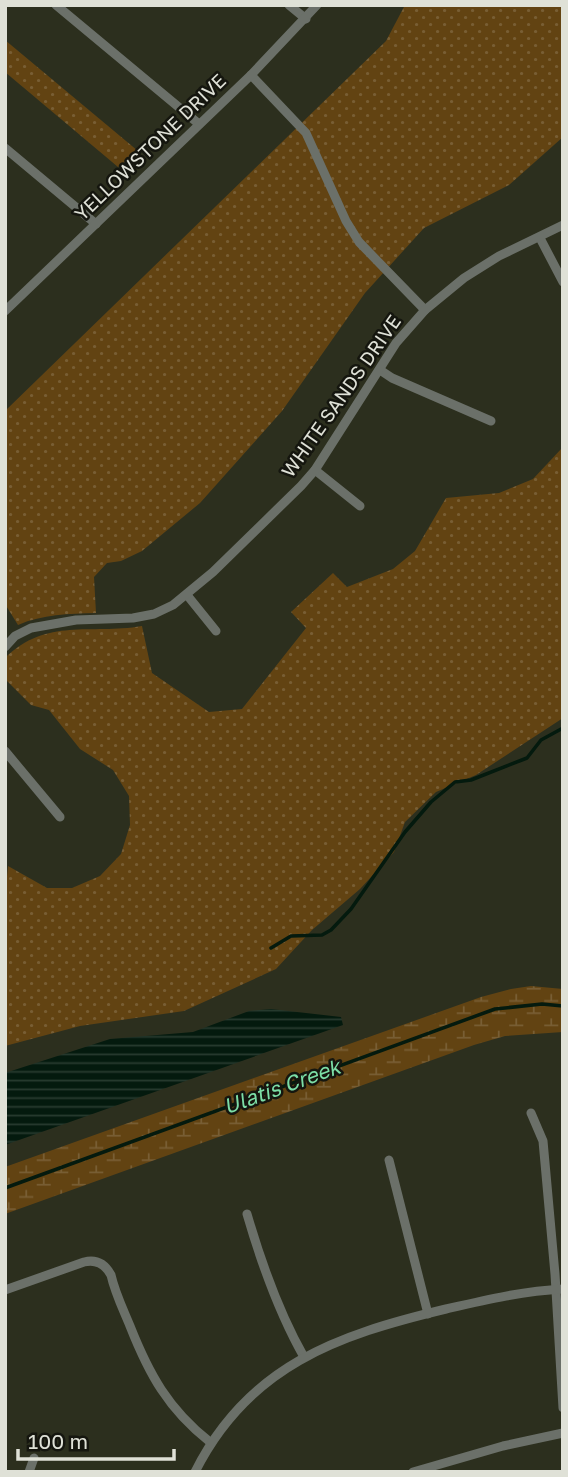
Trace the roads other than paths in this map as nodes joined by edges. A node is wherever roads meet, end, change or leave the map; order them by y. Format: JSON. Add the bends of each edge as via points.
{"nodes":[{"id":1,"x":56,"y":5,"type":"edge"},
{"id":2,"x":289,"y":5,"type":"edge"},
{"id":3,"x":317,"y":5,"type":"edge"},
{"id":4,"x":306,"y":19,"type":"junction"},
{"id":5,"x":251,"y":75,"type":"junction"},
{"id":6,"x":199,"y":124,"type":"junction"},
{"id":7,"x":5,"y":148,"type":"edge"},
{"id":8,"x":96,"y":224,"type":"junction"},
{"id":9,"x":563,"y":225,"type":"edge"},
{"id":10,"x":540,"y":238,"type":"junction"},
{"id":11,"x":563,"y":282,"type":"edge"},
{"id":12,"x":425,"y":310,"type":"junction"},
{"id":13,"x":5,"y":312,"type":"edge"},
{"id":14,"x":380,"y":370,"type":"junction"},
{"id":15,"x":491,"y":421,"type":"dead end"},
{"id":16,"x":315,"y":470,"type":"junction"},
{"id":17,"x":360,"y":506,"type":"dead end"},
{"id":18,"x":187,"y":596,"type":"junction"},
{"id":19,"x":216,"y":631,"type":"dead end"},
{"id":20,"x":5,"y":647,"type":"edge"},
{"id":21,"x":5,"y":751,"type":"edge"},
{"id":22,"x":60,"y":817,"type":"dead end"},
{"id":23,"x":531,"y":1113,"type":"dead end"},
{"id":24,"x":389,"y":1160,"type":"dead end"},
{"id":25,"x":247,"y":1214,"type":"dead end"},
{"id":26,"x":559,"y":1289,"type":"edge"},
{"id":27,"x":5,"y":1290,"type":"edge"},
{"id":28,"x":428,"y":1314,"type":"junction"},
{"id":29,"x":304,"y":1357,"type":"junction"},
{"id":30,"x":563,"y":1408,"type":"edge"},
{"id":31,"x":563,"y":1433,"type":"edge"},
{"id":32,"x":210,"y":1441,"type":"junction"},
{"id":33,"x":34,"y":1458,"type":"dead end"},
{"id":34,"x":429,"y":1469,"type":"edge"},
{"id":35,"x":29,"y":1472,"type":"edge"},
{"id":36,"x":195,"y":1472,"type":"edge"},
{"id":37,"x":414,"y":1472,"type":"edge"}],
"edges":[{"from":1,"to":6,"type":"street"},
{"from":2,"to":4,"type":"street"},
{"from":3,"to":4,"type":"street","name":"YELLOWSTONE DRIVE"},
{"from":4,"to":5,"type":"street","name":"YELLOWSTONE DRIVE"},
{"from":5,"to":6,"type":"street","name":"YELLOWSTONE DRIVE"},
{"from":5,"to":12,"type":"street","via":[[306,133],[359,242]]},
{"from":6,"to":8,"type":"street","name":"YELLOWSTONE DRIVE"},
{"from":7,"to":8,"type":"street"},
{"from":8,"to":13,"type":"street","name":"YELLOWSTONE DRIVE"},
{"from":9,"to":10,"type":"street","name":"WHITE SANDS DRIVE"},
{"from":10,"to":11,"type":"street"},
{"from":10,"to":12,"type":"street","name":"WHITE SANDS DRIVE","via":[[499,256]]},
{"from":12,"to":14,"type":"street","name":"WHITE SANDS DRIVE"},
{"from":14,"to":15,"type":"street"},
{"from":14,"to":16,"type":"street","name":"WHITE SANDS DRIVE"},
{"from":16,"to":17,"type":"street"},
{"from":16,"to":18,"type":"street","name":"WHITE SANDS DRIVE"},
{"from":18,"to":19,"type":"street"},
{"from":18,"to":20,"type":"street","name":"WHITE SANDS DRIVE","via":[[154,614],[31,628]]},
{"from":21,"to":22,"type":"street"},
{"from":23,"to":26,"type":"street","via":[[543,1141]]},
{"from":24,"to":28,"type":"street"},
{"from":25,"to":29,"type":"street","via":[[258,1252]]},
{"from":26,"to":28,"type":"street","via":[[493,1298]]},
{"from":26,"to":30,"type":"street"},
{"from":27,"to":32,"type":"street","via":[[84,1262],[104,1266],[163,1393]]},
{"from":28,"to":29,"type":"street","via":[[363,1332]]},
{"from":29,"to":32,"type":"street","via":[[270,1378]]},
{"from":31,"to":34,"type":"street"},
{"from":32,"to":36,"type":"street"},
{"from":33,"to":35,"type":"street"},
{"from":34,"to":37,"type":"street"}]}
